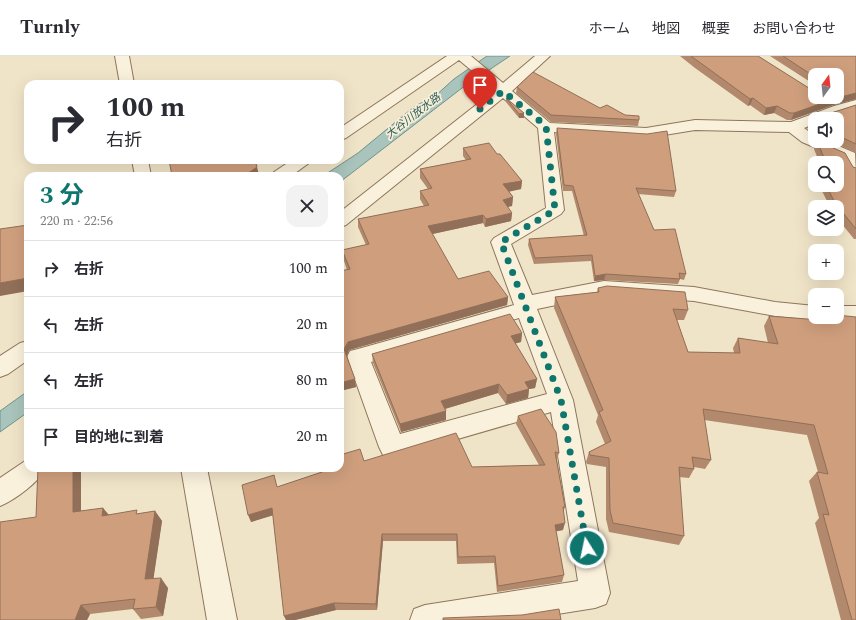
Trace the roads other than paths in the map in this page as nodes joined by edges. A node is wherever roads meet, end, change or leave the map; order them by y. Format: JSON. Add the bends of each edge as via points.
{"nodes":[{"id":1,"x":122,"y":56,"type":"edge"},
{"id":2,"x":456,"y":56,"type":"edge"},
{"id":3,"x":463,"y":56,"type":"edge"},
{"id":4,"x":543,"y":56,"type":"edge"},
{"id":5,"x":126,"y":80,"type":"edge"},
{"id":6,"x":503,"y":91,"type":"junction"},
{"id":7,"x":856,"y":104,"type":"edge"},
{"id":8,"x":546,"y":126,"type":"junction"},
{"id":9,"x":793,"y":127,"type":"junction"},
{"id":10,"x":344,"y":132,"type":"edge"},
{"id":11,"x":297,"y":164,"type":"edge"},
{"id":12,"x":856,"y":170,"type":"edge"},
{"id":13,"x":286,"y":172,"type":"edge"},
{"id":14,"x":344,"y":218,"type":"edge"},
{"id":15,"x":526,"y":307,"type":"junction"},
{"id":16,"x":808,"y":312,"type":"edge"},
{"id":17,"x":856,"y":313,"type":"edge"},
{"id":18,"x":844,"y":314,"type":"edge"},
{"id":19,"x":24,"y":352,"type":"edge"},
{"id":20,"x":0,"y":368,"type":"edge"},
{"id":21,"x":561,"y":400,"type":"junction"},
{"id":22,"x":28,"y":472,"type":"edge"},
{"id":23,"x":195,"y":472,"type":"edge"},
{"id":24,"x":0,"y":494,"type":"edge"},
{"id":25,"x":222,"y":620,"type":"edge"},
{"id":26,"x":425,"y":620,"type":"edge"}],
"edges":[{"from":1,"to":5,"type":"street"},
{"from":2,"to":10,"type":"street"},
{"from":3,"to":6,"type":"street"},
{"from":4,"to":6,"type":"street"},
{"from":6,"to":8,"type":"street"},
{"from":6,"to":14,"type":"street"},
{"from":7,"to":9,"type":"street","via":[[833,105]]},
{"from":8,"to":9,"type":"street","via":[[646,133],[695,126]]},
{"from":8,"to":15,"type":"street","via":[[555,210],[501,242]]},
{"from":9,"to":12,"type":"street","via":[[808,139],[849,156]]},
{"from":11,"to":13,"type":"street"},
{"from":15,"to":16,"type":"street","via":[[604,288],[694,294]]},
{"from":15,"to":21,"type":"street"},
{"from":15,"to":21,"type":"street","via":[[358,357],[392,447]]},
{"from":17,"to":18,"type":"street"},
{"from":19,"to":20,"type":"street"},
{"from":21,"to":26,"type":"street","via":[[595,593]]},
{"from":22,"to":24,"type":"street"},
{"from":23,"to":25,"type":"street"}]}
